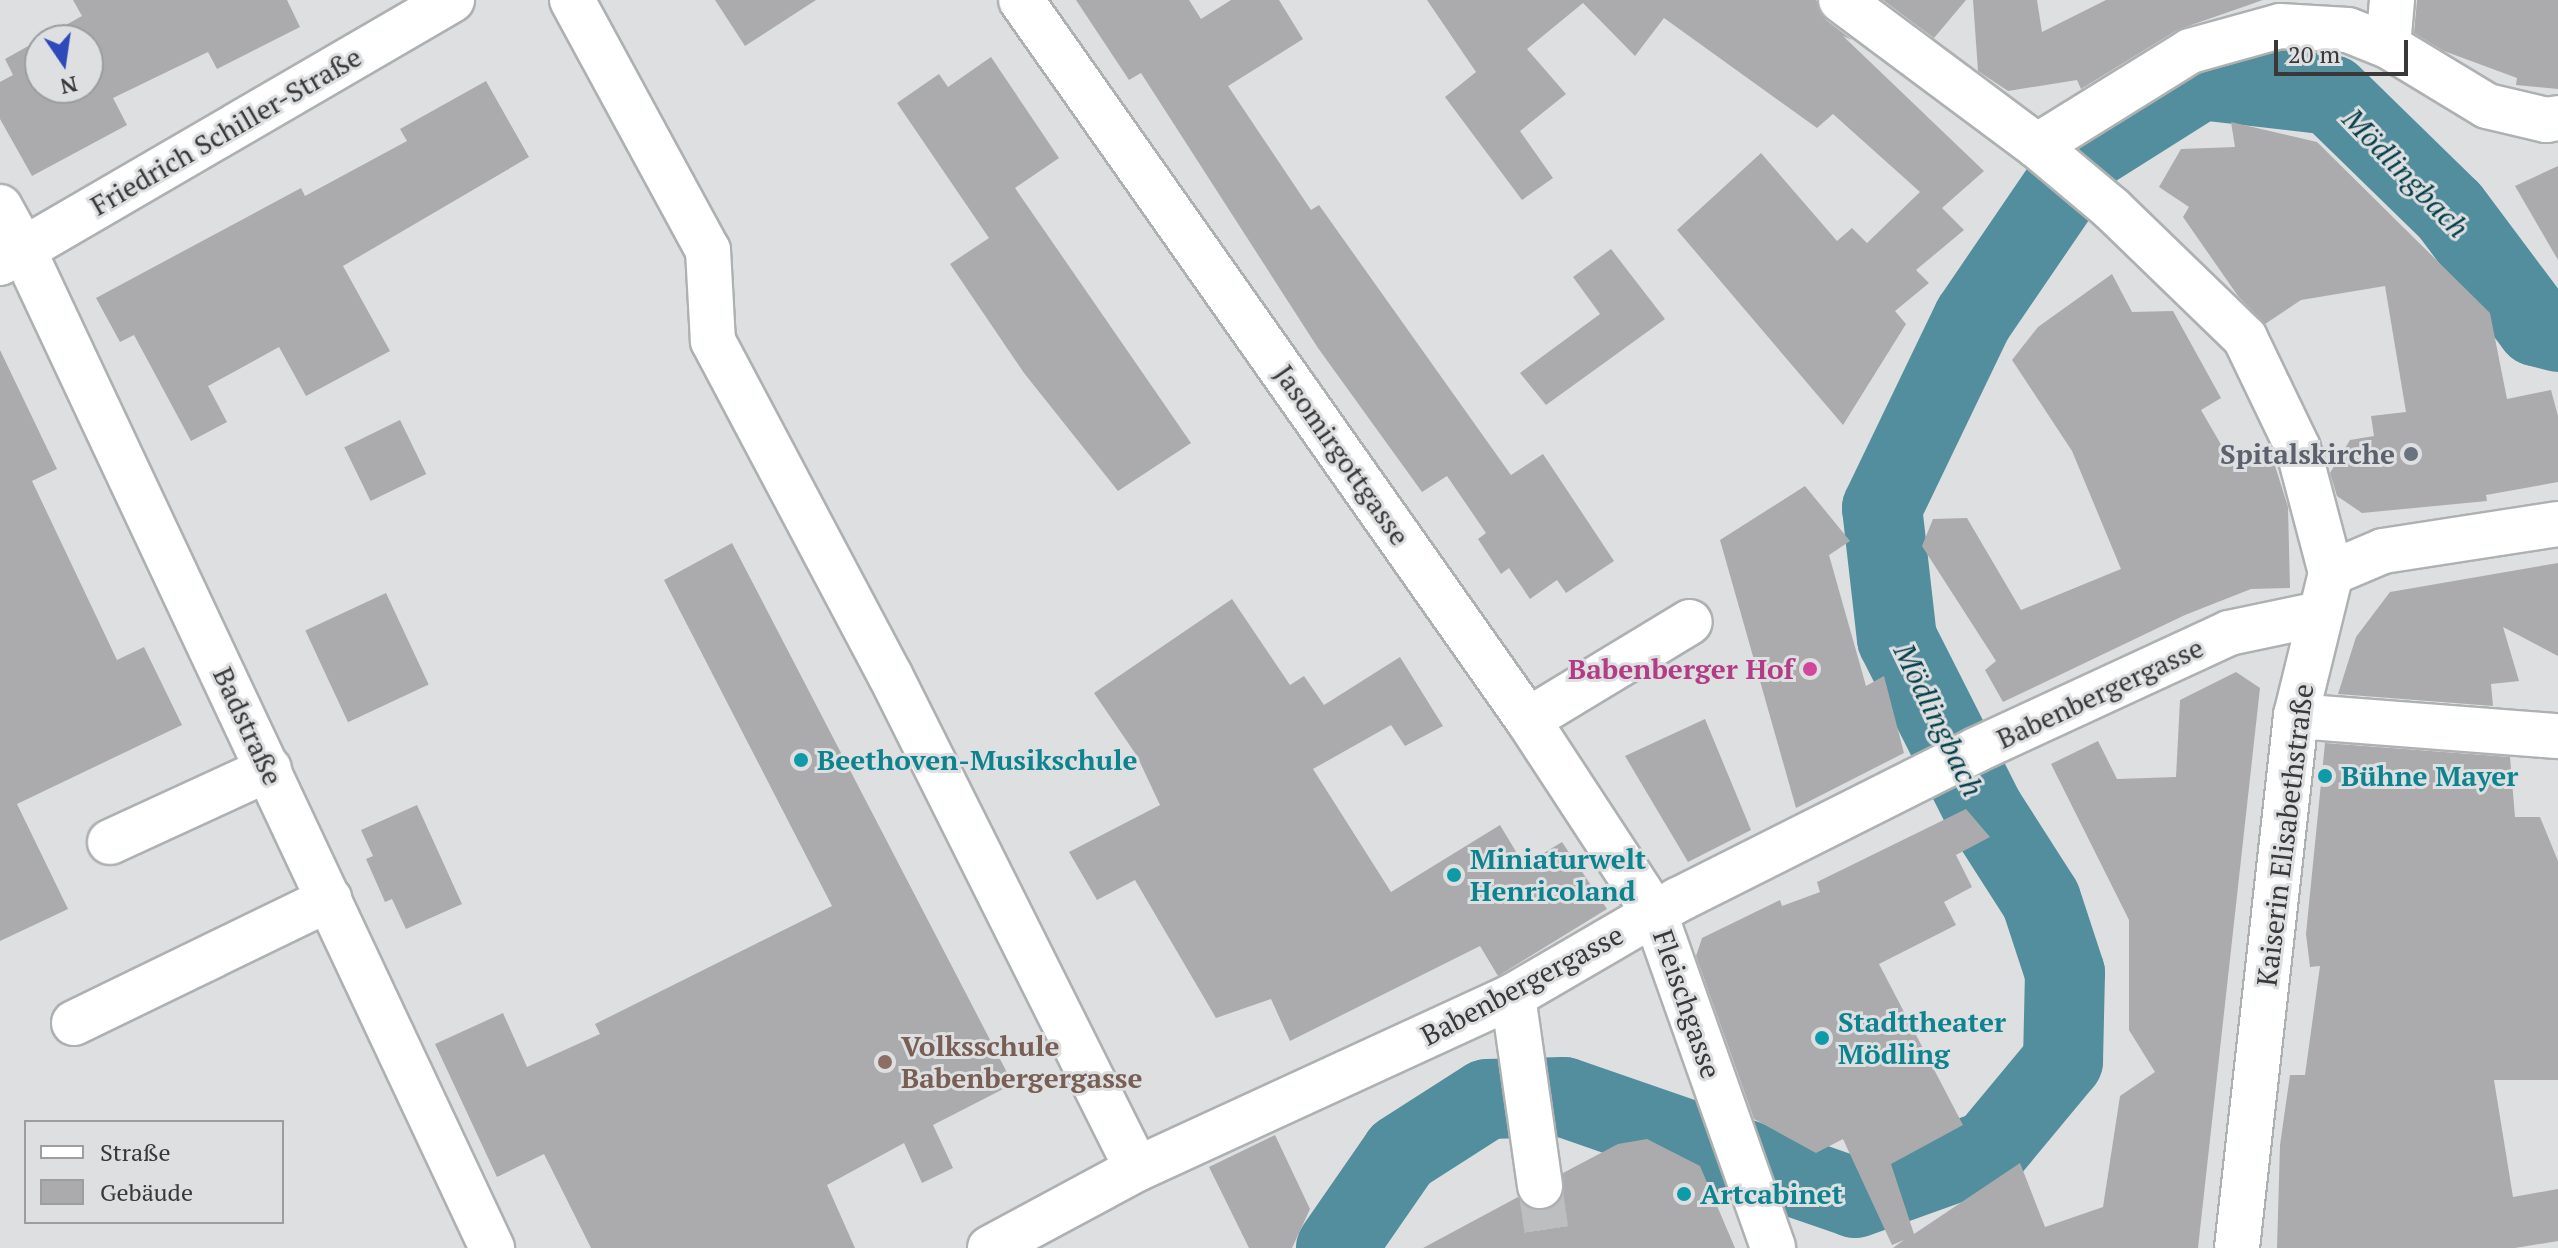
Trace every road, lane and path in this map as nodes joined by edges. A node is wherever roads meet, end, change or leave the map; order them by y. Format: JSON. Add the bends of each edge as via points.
{"nodes":[{"id":1,"x":452,"y":0,"type":"edge"},
{"id":2,"x":572,"y":0,"type":"edge"},
{"id":3,"x":1021,"y":0,"type":"edge"},
{"id":4,"x":1841,"y":0,"type":"edge"},
{"id":5,"x":2392,"y":0,"type":"edge"},
{"id":6,"x":2388,"y":46,"type":"junction"},
{"id":7,"x":2558,"y":118,"type":"edge"},
{"id":8,"x":2044,"y":152,"type":"junction"},
{"id":9,"x":0,"y":207,"type":"edge"},
{"id":10,"x":12,"y":256,"type":"edge"},
{"id":11,"x":2558,"y":524,"type":"edge"},
{"id":12,"x":2331,"y":573,"type":"junction"},
{"id":13,"x":2319,"y":614,"type":"junction"},
{"id":14,"x":1690,"y":622,"type":"dead end"},
{"id":15,"x":2296,"y":716,"type":"junction"},
{"id":16,"x":1528,"y":720,"type":"junction"},
{"id":17,"x":2558,"y":736,"type":"edge"},
{"id":18,"x":269,"y":769,"type":"junction"},
{"id":19,"x":110,"y":842,"type":"dead end"},
{"id":20,"x":329,"y":899,"type":"junction"},
{"id":21,"x":1667,"y":907,"type":"junction"},
{"id":22,"x":1513,"y":996,"type":"junction"},
{"id":23,"x":74,"y":1023,"type":"dead end"},
{"id":24,"x":1137,"y":1169,"type":"junction"},
{"id":25,"x":1540,"y":1186,"type":"tunnel mouth"},
{"id":26,"x":1766,"y":1228,"type":"edge"},
{"id":27,"x":492,"y":1248,"type":"edge"},
{"id":28,"x":990,"y":1248,"type":"edge"},
{"id":29,"x":2237,"y":1248,"type":"edge"}],
"edges":[{"from":1,"to":10,"type":"street","name":"Friedrich Schiller-Straße"},
{"from":2,"to":24,"type":"street","via":[[708,250],[713,341],[890,675]]},
{"from":3,"to":16,"type":"street","name":"Jasomirgottgasse"},
{"from":4,"to":8,"type":"street"},
{"from":5,"to":6,"type":"street"},
{"from":6,"to":7,"type":"street","via":[[2487,106]]},
{"from":6,"to":8,"type":"street","via":[[2348,30],[2280,26],[2190,51]]},
{"from":8,"to":12,"type":"street","via":[[2112,209],[2245,338],[2298,448]]},
{"from":9,"to":10,"type":"street","name":"Badstraße"},
{"from":10,"to":18,"type":"street","name":"Badstraße"},
{"from":11,"to":12,"type":"street","via":[[2383,551]]},
{"from":12,"to":13,"type":"street","name":"Kaiserin Elisabethstraße"},
{"from":13,"to":15,"type":"street","name":"Kaiserin Elisabethstraße"},
{"from":13,"to":21,"type":"street","name":"Babenbergergasse","via":[[2229,633],[1976,750]]},
{"from":14,"to":16,"type":"street"},
{"from":15,"to":17,"type":"street"},
{"from":15,"to":29,"type":"street","name":"Kaiserin Elisabethstraße"},
{"from":16,"to":21,"type":"street","name":"Jasomirgottgasse"},
{"from":18,"to":19,"type":"street"},
{"from":18,"to":20,"type":"street","name":"Badstraße"},
{"from":20,"to":23,"type":"street"},
{"from":20,"to":27,"type":"street","name":"Badstraße"},
{"from":21,"to":22,"type":"street","name":"Babenbergergasse"},
{"from":21,"to":26,"type":"street","name":"Fleischgasse","via":[[1718,1093]]},
{"from":22,"to":24,"type":"street","name":"Babenbergergasse"},
{"from":22,"to":25,"type":"street"},
{"from":24,"to":28,"type":"street","name":"Babenbergergasse"}]}
